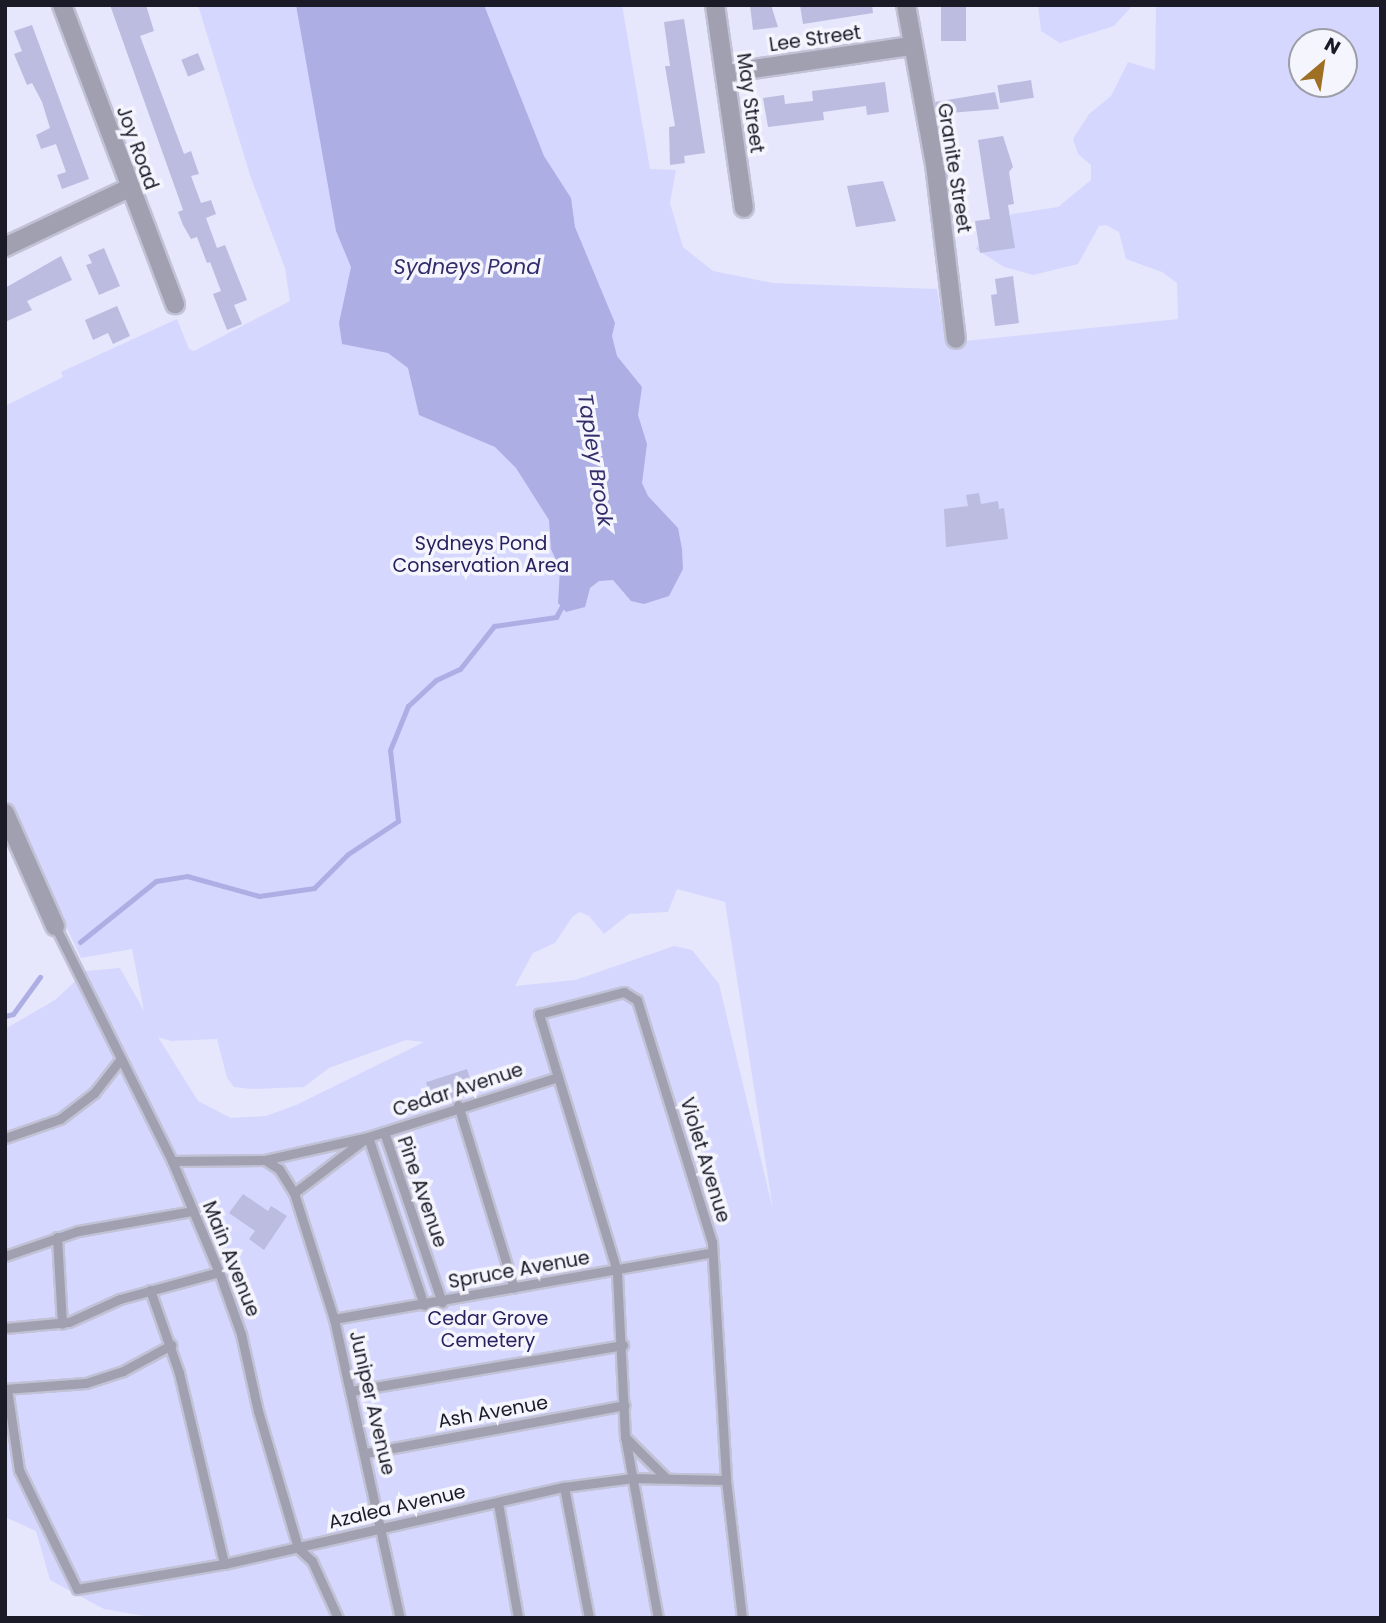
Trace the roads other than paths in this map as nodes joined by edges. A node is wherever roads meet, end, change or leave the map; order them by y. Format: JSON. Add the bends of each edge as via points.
{"nodes":[{"id":1,"x":62,"y":5,"type":"edge"},
{"id":2,"x":715,"y":5,"type":"edge"},
{"id":3,"x":906,"y":5,"type":"edge"},
{"id":4,"x":911,"y":46,"type":"junction"},
{"id":5,"x":725,"y":73,"type":"junction"},
{"id":6,"x":129,"y":188,"type":"junction"},
{"id":7,"x":744,"y":208,"type":"dead end"},
{"id":8,"x":5,"y":247,"type":"edge"},
{"id":9,"x":175,"y":304,"type":"dead end"},
{"id":10,"x":956,"y":339,"type":"dead end"},
{"id":11,"x":5,"y":813,"type":"edge"},
{"id":12,"x":55,"y":926,"type":"joint"},
{"id":13,"x":120,"y":1060,"type":"junction"},
{"id":14,"x":558,"y":1077,"type":"junction"},
{"id":15,"x":458,"y":1105,"type":"junction"},
{"id":16,"x":384,"y":1132,"type":"junction"},
{"id":17,"x":368,"y":1137,"type":"junction"},
{"id":18,"x":5,"y":1138,"type":"edge"},
{"id":19,"x":265,"y":1160,"type":"junction"},
{"id":20,"x":172,"y":1161,"type":"junction"},
{"id":21,"x":294,"y":1193,"type":"junction"},
{"id":22,"x":192,"y":1211,"type":"junction"},
{"id":23,"x":57,"y":1237,"type":"junction"},
{"id":24,"x":709,"y":1253,"type":"junction"},
{"id":25,"x":5,"y":1256,"type":"edge"},
{"id":26,"x":617,"y":1270,"type":"junction"},
{"id":27,"x":219,"y":1272,"type":"junction"},
{"id":28,"x":514,"y":1288,"type":"junction"},
{"id":29,"x":150,"y":1290,"type":"junction"},
{"id":30,"x":442,"y":1302,"type":"junction"},
{"id":31,"x":424,"y":1305,"type":"junction"},
{"id":32,"x":334,"y":1319,"type":"junction"},
{"id":33,"x":62,"y":1324,"type":"junction"},
{"id":34,"x":5,"y":1328,"type":"edge"},
{"id":35,"x":171,"y":1345,"type":"junction"},
{"id":36,"x":623,"y":1345,"type":"junction"},
{"id":37,"x":6,"y":1389,"type":"edge"},
{"id":38,"x":351,"y":1391,"type":"junction"},
{"id":39,"x":625,"y":1405,"type":"junction"},
{"id":40,"x":625,"y":1437,"type":"junction"},
{"id":41,"x":366,"y":1453,"type":"junction"},
{"id":42,"x":632,"y":1478,"type":"junction"},
{"id":43,"x":666,"y":1479,"type":"junction"},
{"id":44,"x":726,"y":1480,"type":"junction"},
{"id":45,"x":564,"y":1487,"type":"junction"},
{"id":46,"x":498,"y":1503,"type":"junction"},
{"id":47,"x":382,"y":1527,"type":"junction"},
{"id":48,"x":298,"y":1548,"type":"junction"},
{"id":49,"x":223,"y":1564,"type":"junction"},
{"id":50,"x":338,"y":1618,"type":"edge"},
{"id":51,"x":400,"y":1618,"type":"edge"},
{"id":52,"x":518,"y":1618,"type":"edge"},
{"id":53,"x":589,"y":1618,"type":"edge"},
{"id":54,"x":658,"y":1618,"type":"edge"},
{"id":55,"x":742,"y":1618,"type":"edge"}],
"edges":[{"from":1,"to":6,"type":"street","name":"Joy Road"},
{"from":2,"to":5,"type":"street","name":"May Street"},
{"from":3,"to":4,"type":"street","name":"Granite Street"},
{"from":4,"to":5,"type":"street","name":"Lee Street"},
{"from":4,"to":10,"type":"street","name":"Granite Street","via":[[935,164]]},
{"from":5,"to":7,"type":"street","name":"May Street"},
{"from":6,"to":8,"type":"street"},
{"from":6,"to":9,"type":"street","name":"Joy Road"},
{"from":11,"to":12,"type":"street"},
{"from":12,"to":13,"type":"lane","name":"Main Avenue"},
{"from":13,"to":18,"type":"lane","via":[[94,1093],[60,1119]]},
{"from":13,"to":20,"type":"lane","name":"Main Avenue"},
{"from":14,"to":15,"type":"lane","name":"Cedar Avenue"},
{"from":14,"to":24,"type":"lane","name":"Violet Avenue","via":[[539,1014],[624,992],[638,1000],[705,1216],[712,1245]]},
{"from":14,"to":26,"type":"lane"},
{"from":15,"to":16,"type":"lane","name":"Cedar Avenue"},
{"from":15,"to":28,"type":"lane"},
{"from":16,"to":17,"type":"lane","name":"Cedar Avenue"},
{"from":16,"to":30,"type":"lane","name":"Pine Avenue"},
{"from":17,"to":19,"type":"lane","name":"Cedar Avenue"},
{"from":17,"to":21,"type":"lane","name":"Cedar Avenue"},
{"from":17,"to":31,"type":"lane","name":"Pine Avenue"},
{"from":19,"to":20,"type":"lane","name":"Cedar Avenue"},
{"from":19,"to":21,"type":"lane","name":"Juniper Avenue","via":[[279,1169]]},
{"from":20,"to":22,"type":"lane","name":"Main Avenue"},
{"from":21,"to":32,"type":"lane","name":"Juniper Avenue"},
{"from":22,"to":23,"type":"lane"},
{"from":22,"to":27,"type":"lane","name":"Main Avenue"},
{"from":23,"to":25,"type":"lane"},
{"from":23,"to":33,"type":"lane"},
{"from":24,"to":26,"type":"lane","name":"Spruce Avenue"},
{"from":24,"to":44,"type":"lane","name":"Violet Avenue"},
{"from":26,"to":28,"type":"lane","name":"Spruce Avenue"},
{"from":26,"to":36,"type":"lane"},
{"from":27,"to":29,"type":"lane"},
{"from":27,"to":48,"type":"lane","name":"Main Avenue","via":[[241,1334]]},
{"from":28,"to":30,"type":"lane","name":"Spruce Avenue"},
{"from":29,"to":33,"type":"lane"},
{"from":29,"to":35,"type":"lane"},
{"from":30,"to":31,"type":"lane","name":"Spruce Avenue"},
{"from":31,"to":32,"type":"lane","name":"Spruce Avenue"},
{"from":32,"to":38,"type":"lane","name":"Juniper Avenue"},
{"from":33,"to":34,"type":"lane"},
{"from":35,"to":37,"type":"lane","via":[[123,1371],[86,1384]]},
{"from":35,"to":49,"type":"lane"},
{"from":36,"to":38,"type":"lane"},
{"from":36,"to":39,"type":"lane"},
{"from":37,"to":49,"type":"lane","name":"Azalea Avenue","via":[[19,1470],[77,1589]]},
{"from":38,"to":41,"type":"lane","name":"Juniper Avenue"},
{"from":39,"to":40,"type":"lane"},
{"from":39,"to":41,"type":"lane","name":"Ash Avenue"},
{"from":40,"to":42,"type":"lane"},
{"from":40,"to":43,"type":"lane"},
{"from":41,"to":47,"type":"lane","name":"Juniper Avenue"},
{"from":42,"to":43,"type":"lane","name":"Azalea Avenue"},
{"from":42,"to":45,"type":"lane","name":"Azalea Avenue"},
{"from":42,"to":54,"type":"lane"},
{"from":43,"to":44,"type":"lane","name":"Azalea Avenue"},
{"from":44,"to":55,"type":"lane","name":"Violet Avenue"},
{"from":45,"to":46,"type":"lane","name":"Azalea Avenue"},
{"from":45,"to":53,"type":"lane"},
{"from":46,"to":47,"type":"lane","name":"Azalea Avenue"},
{"from":46,"to":52,"type":"lane"},
{"from":47,"to":48,"type":"lane","name":"Azalea Avenue"},
{"from":47,"to":51,"type":"lane","name":"Juniper Avenue"},
{"from":48,"to":49,"type":"lane","name":"Azalea Avenue"},
{"from":48,"to":50,"type":"lane","name":"Main Avenue","via":[[312,1561]]}]}
